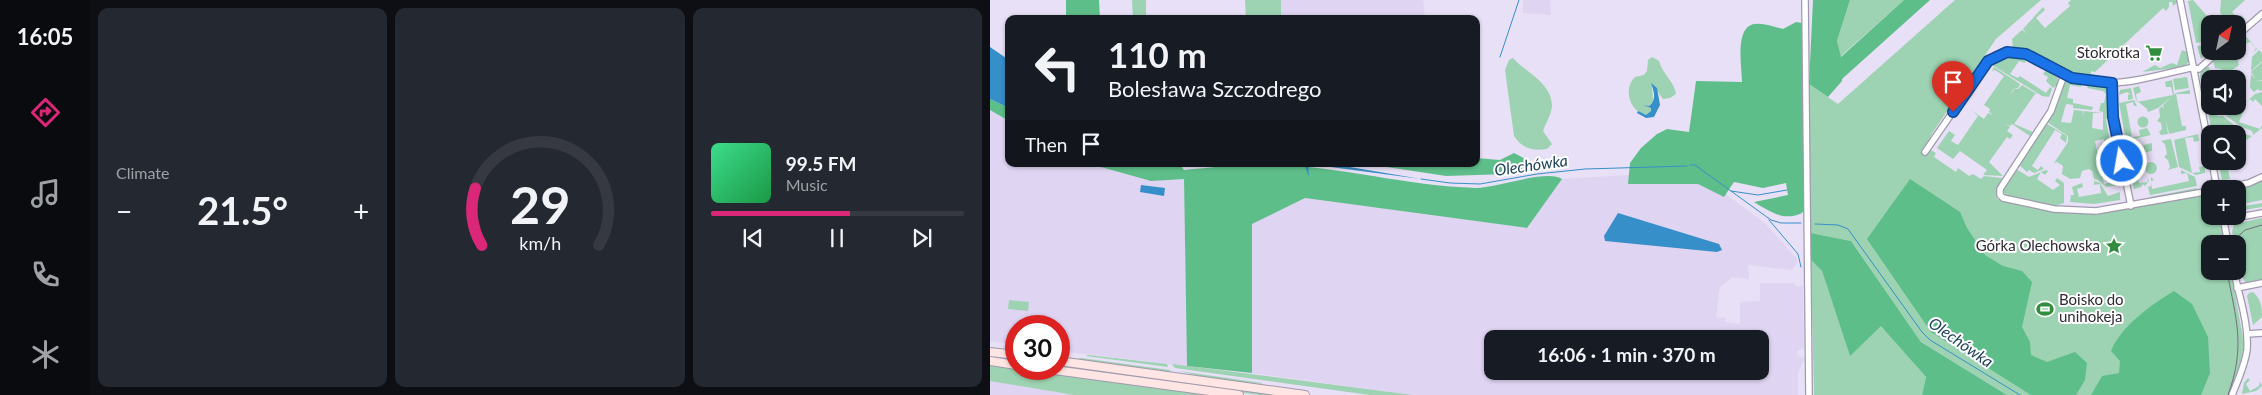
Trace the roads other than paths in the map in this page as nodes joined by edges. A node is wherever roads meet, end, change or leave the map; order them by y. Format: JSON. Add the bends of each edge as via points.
{"nodes":[{"id":1,"x":1805,"y":0,"type":"edge"},
{"id":2,"x":2180,"y":0,"type":"edge"},
{"id":3,"x":2262,"y":14,"type":"edge"},
{"id":4,"x":2246,"y":28,"type":"edge"},
{"id":5,"x":2209,"y":60,"type":"edge"},
{"id":6,"x":2194,"y":69,"type":"junction"},
{"id":7,"x":2064,"y":75,"type":"junction"},
{"id":8,"x":2112,"y":83,"type":"junction"},
{"id":9,"x":2205,"y":125,"type":"edge"},
{"id":10,"x":1925,"y":152,"type":"dead end"},
{"id":11,"x":2262,"y":177,"type":"edge"},
{"id":12,"x":2246,"y":184,"type":"edge"},
{"id":13,"x":2201,"y":193,"type":"edge"},
{"id":14,"x":2131,"y":206,"type":"junction"},
{"id":15,"x":2262,"y":213,"type":"edge"},
{"id":16,"x":2246,"y":215,"type":"edge"},
{"id":17,"x":2236,"y":280,"type":"edge"},
{"id":18,"x":2262,"y":283,"type":"edge"},
{"id":19,"x":2237,"y":288,"type":"junction"},
{"id":20,"x":2246,"y":334,"type":"junction"},
{"id":21,"x":2262,"y":334,"type":"edge"},
{"id":22,"x":990,"y":352,"type":"edge"},
{"id":23,"x":1005,"y":354,"type":"edge"},
{"id":24,"x":990,"y":361,"type":"edge"},
{"id":25,"x":1005,"y":363,"type":"edge"},
{"id":26,"x":1070,"y":363,"type":"edge"},
{"id":27,"x":1070,"y":372,"type":"edge"},
{"id":28,"x":1239,"y":395,"type":"edge"},
{"id":29,"x":1304,"y":395,"type":"edge"},
{"id":30,"x":1810,"y":395,"type":"edge"},
{"id":31,"x":2232,"y":395,"type":"edge"}],
"edges":[{"from":1,"to":30,"type":"street"},
{"from":2,"to":6,"type":"street"},
{"from":3,"to":4,"type":"street"},
{"from":5,"to":6,"type":"street"},
{"from":6,"to":8,"type":"street"},
{"from":6,"to":9,"type":"street"},
{"from":7,"to":8,"type":"street"},
{"from":7,"to":10,"type":"street","via":[[2021,52],[1996,56],[1986,64]]},
{"from":7,"to":14,"type":"street","via":[[2052,111],[2000,189],[2000,194],[2022,204],[2070,210],[2109,210]]},
{"from":8,"to":14,"type":"street","via":[[2113,117]]},
{"from":11,"to":12,"type":"street"},
{"from":13,"to":14,"type":"street"},
{"from":15,"to":16,"type":"street"},
{"from":17,"to":19,"type":"street"},
{"from":18,"to":19,"type":"street"},
{"from":19,"to":20,"type":"street"},
{"from":20,"to":21,"type":"street"},
{"from":20,"to":31,"type":"street","via":[[2245,360]]},
{"from":22,"to":23,"type":"street"},
{"from":24,"to":25,"type":"street"},
{"from":26,"to":29,"type":"street"},
{"from":27,"to":28,"type":"street"}]}
